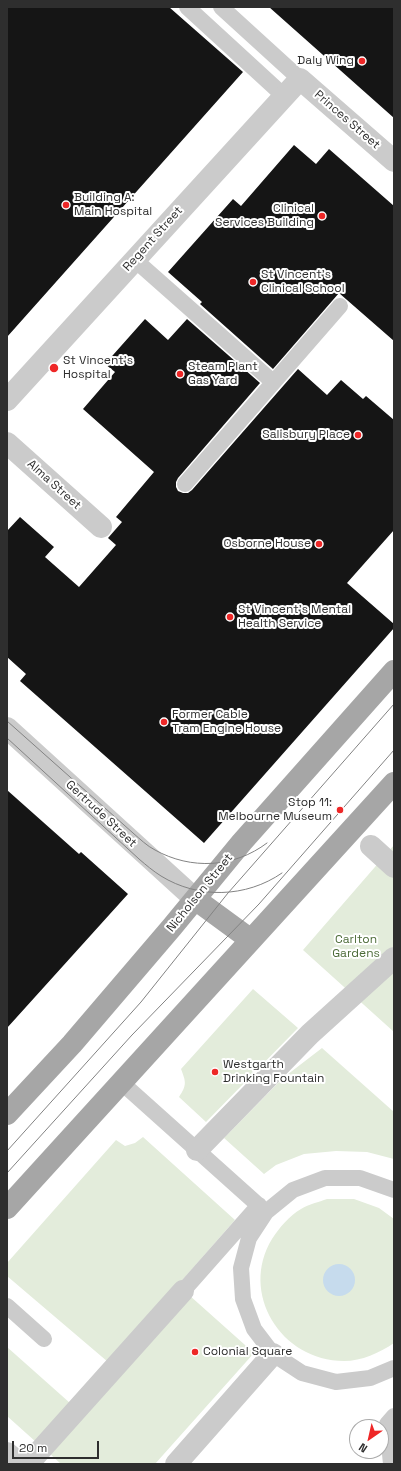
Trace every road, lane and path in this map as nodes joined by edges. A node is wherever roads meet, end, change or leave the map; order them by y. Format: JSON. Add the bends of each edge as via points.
{"nodes":[{"id":1,"x":187,"y":7,"type":"edge"},
{"id":2,"x":221,"y":7,"type":"edge"},
{"id":3,"x":300,"y":79,"type":"junction"},
{"id":4,"x":284,"y":96,"type":"junction"},
{"id":5,"x":394,"y":161,"type":"edge"},
{"id":6,"x":135,"y":260,"type":"junction"},
{"id":7,"x":340,"y":306,"type":"dead end"},
{"id":8,"x":274,"y":382,"type":"junction"},
{"id":9,"x":7,"y":400,"type":"edge"},
{"id":10,"x":7,"y":443,"type":"edge"},
{"id":11,"x":185,"y":484,"type":"dead end"},
{"id":12,"x":101,"y":527,"type":"dead end"},
{"id":13,"x":394,"y":671,"type":"edge"},
{"id":14,"x":7,"y":728,"type":"edge"},
{"id":15,"x":394,"y":783,"type":"edge"},
{"id":16,"x":371,"y":846,"type":"dead end"},
{"id":17,"x":394,"y":867,"type":"edge"},
{"id":18,"x":195,"y":899,"type":"junction"},
{"id":19,"x":252,"y":940,"type":"junction"},
{"id":20,"x":394,"y":958,"type":"edge"},
{"id":21,"x":122,"y":1083,"type":"junction"},
{"id":22,"x":7,"y":1114,"type":"edge"},
{"id":23,"x":197,"y":1150,"type":"junction"},
{"id":24,"x":394,"y":1190,"type":"edge"},
{"id":25,"x":7,"y":1208,"type":"edge"},
{"id":26,"x":262,"y":1208,"type":"junction"},
{"id":27,"x":184,"y":1291,"type":"joint"},
{"id":28,"x":7,"y":1306,"type":"edge"},
{"id":29,"x":44,"y":1339,"type":"dead end"},
{"id":30,"x":273,"y":1354,"type":"junction"},
{"id":31,"x":394,"y":1368,"type":"edge"},
{"id":32,"x":394,"y":1416,"type":"edge"},
{"id":33,"x":7,"y":1453,"type":"edge"},
{"id":34,"x":20,"y":1464,"type":"edge"},
{"id":35,"x":28,"y":1464,"type":"edge"},
{"id":36,"x":176,"y":1464,"type":"edge"},
{"id":37,"x":391,"y":1464,"type":"edge"}],
"edges":[{"from":1,"to":4,"type":"lane"},
{"from":2,"to":3,"type":"lane"},
{"from":3,"to":4,"type":"street","name":"Regent Street"},
{"from":3,"to":5,"type":"street","name":"Princes Street"},
{"from":4,"to":6,"type":"street","name":"Regent Street"},
{"from":6,"to":8,"type":"lane"},
{"from":6,"to":9,"type":"street","name":"Regent Street"},
{"from":7,"to":8,"type":"lane"},
{"from":8,"to":11,"type":"lane"},
{"from":10,"to":12,"type":"street","name":"Alma Street"},
{"from":13,"to":18,"type":"main road","name":"Nicholson Street","via":[[242,842]]},
{"from":14,"to":18,"type":"street","name":"Gertrude Street"},
{"from":15,"to":19,"type":"main road"},
{"from":16,"to":17,"type":"street"},
{"from":18,"to":19,"type":"main road"},
{"from":18,"to":22,"type":"main road","name":"Nicholson Street","via":[[72,1044]]},
{"from":19,"to":21,"type":"main road"},
{"from":20,"to":23,"type":"street","via":[[310,1034]]},
{"from":21,"to":23,"type":"lane"},
{"from":21,"to":25,"type":"main road"},
{"from":23,"to":26,"type":"lane"},
{"from":24,"to":26,"type":"lane","via":[[360,1178],[326,1178],[293,1190]]},
{"from":26,"to":27,"type":"lane"},
{"from":26,"to":30,"type":"lane","via":[[249,1238],[241,1268],[243,1299],[254,1329]]},
{"from":27,"to":35,"type":"street"},
{"from":28,"to":29,"type":"lane"},
{"from":30,"to":31,"type":"lane","via":[[302,1373],[336,1382],[370,1378]]},
{"from":30,"to":36,"type":"street"},
{"from":32,"to":37,"type":"lane","via":[[387,1424]]},
{"from":33,"to":34,"type":"street"}]}
